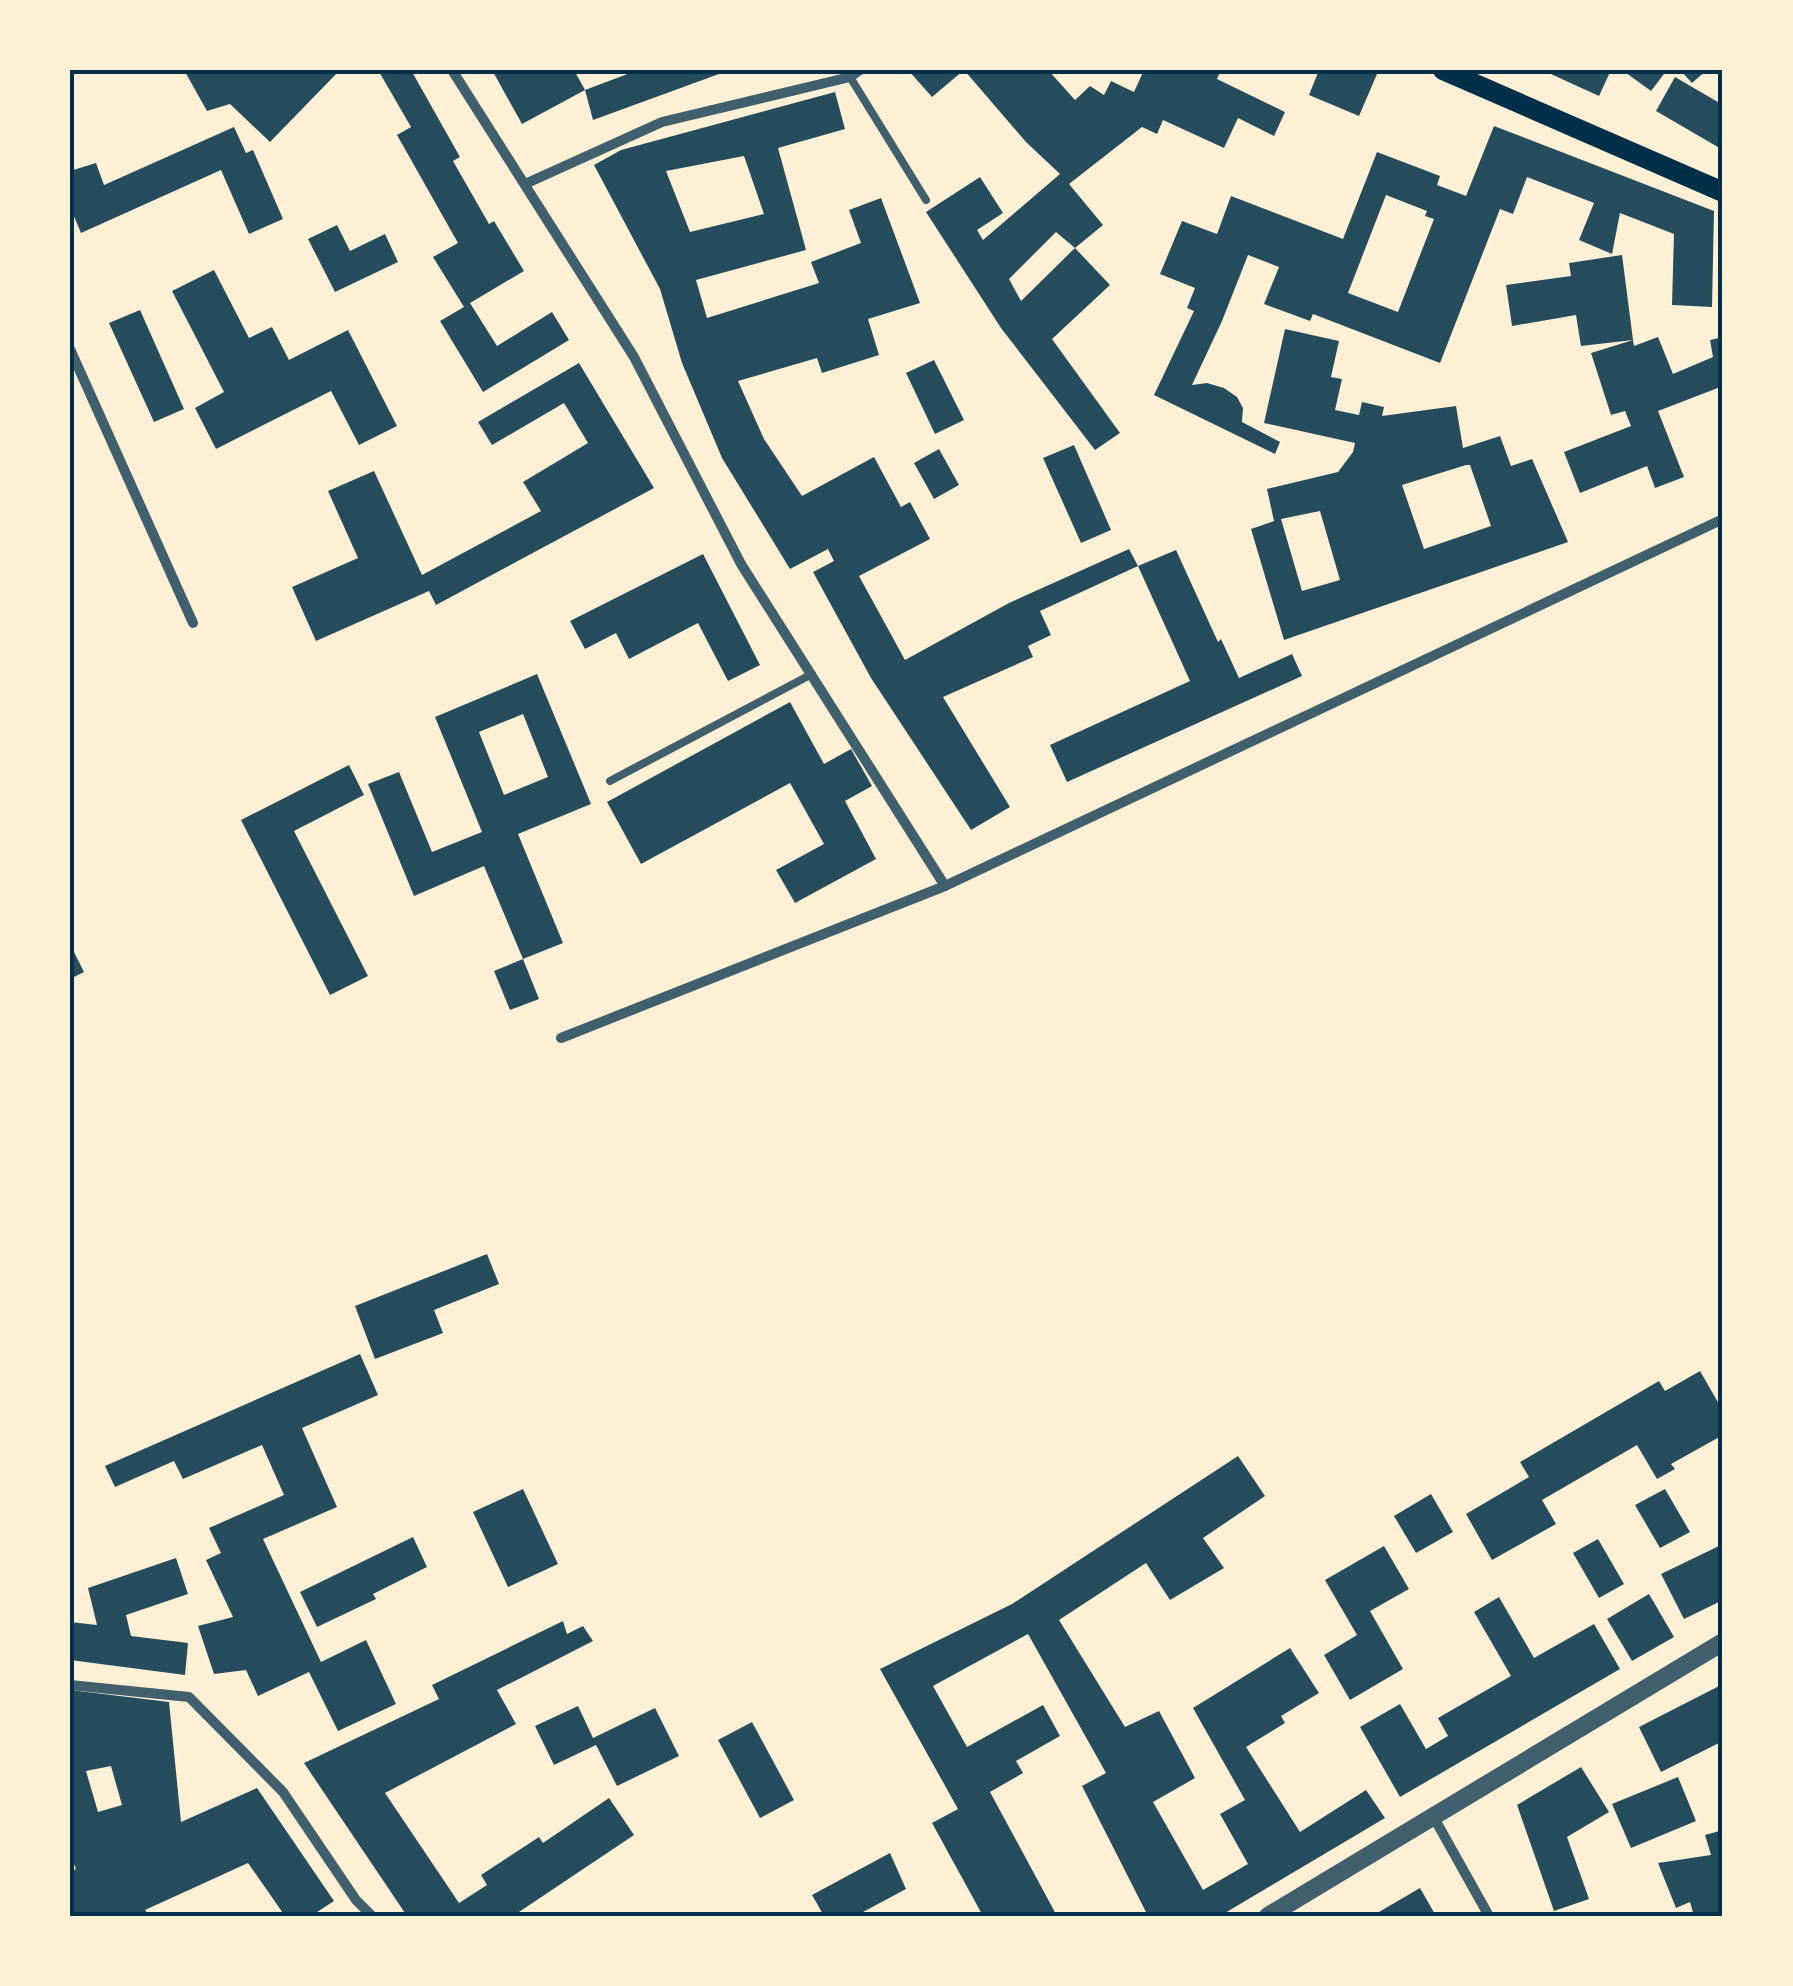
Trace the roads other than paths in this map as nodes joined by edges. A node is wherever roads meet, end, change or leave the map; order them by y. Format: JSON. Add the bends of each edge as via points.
{"nodes":[{"id":1,"x":452,"y":70,"type":"edge"},
{"id":2,"x":1443,"y":70,"type":"edge"},
{"id":3,"x":855,"y":74,"type":"edge"},
{"id":4,"x":525,"y":184,"type":"junction"},
{"id":5,"x":1723,"y":192,"type":"edge"},
{"id":6,"x":926,"y":200,"type":"dead end"},
{"id":7,"x":70,"y":349,"type":"edge"},
{"id":8,"x":1723,"y":520,"type":"edge"},
{"id":9,"x":192,"y":623,"type":"dead end"},
{"id":10,"x":812,"y":674,"type":"junction"},
{"id":11,"x":610,"y":781,"type":"dead end"},
{"id":12,"x":945,"y":886,"type":"junction"},
{"id":13,"x":561,"y":1038,"type":"dead end"},
{"id":14,"x":1723,"y":1642,"type":"edge"},
{"id":15,"x":70,"y":1685,"type":"edge"},
{"id":16,"x":1433,"y":1815,"type":"junction"},
{"id":17,"x":372,"y":1916,"type":"edge"},
{"id":18,"x":1268,"y":1916,"type":"edge"},
{"id":19,"x":1489,"y":1916,"type":"edge"}],
"edges":[{"from":1,"to":4,"type":"street"},
{"from":2,"to":5,"type":"main road"},
{"from":3,"to":4,"type":"street","via":[[662,122]]},
{"from":3,"to":6,"type":"lane"},
{"from":4,"to":10,"type":"street","via":[[634,357],[741,564]]},
{"from":7,"to":9,"type":"street"},
{"from":8,"to":12,"type":"street"},
{"from":10,"to":11,"type":"lane"},
{"from":10,"to":12,"type":"street"},
{"from":12,"to":13,"type":"street"},
{"from":14,"to":16,"type":"street"},
{"from":15,"to":17,"type":"street","via":[[189,1697],[283,1792]]},
{"from":16,"to":18,"type":"street"},
{"from":16,"to":19,"type":"street"}]}
